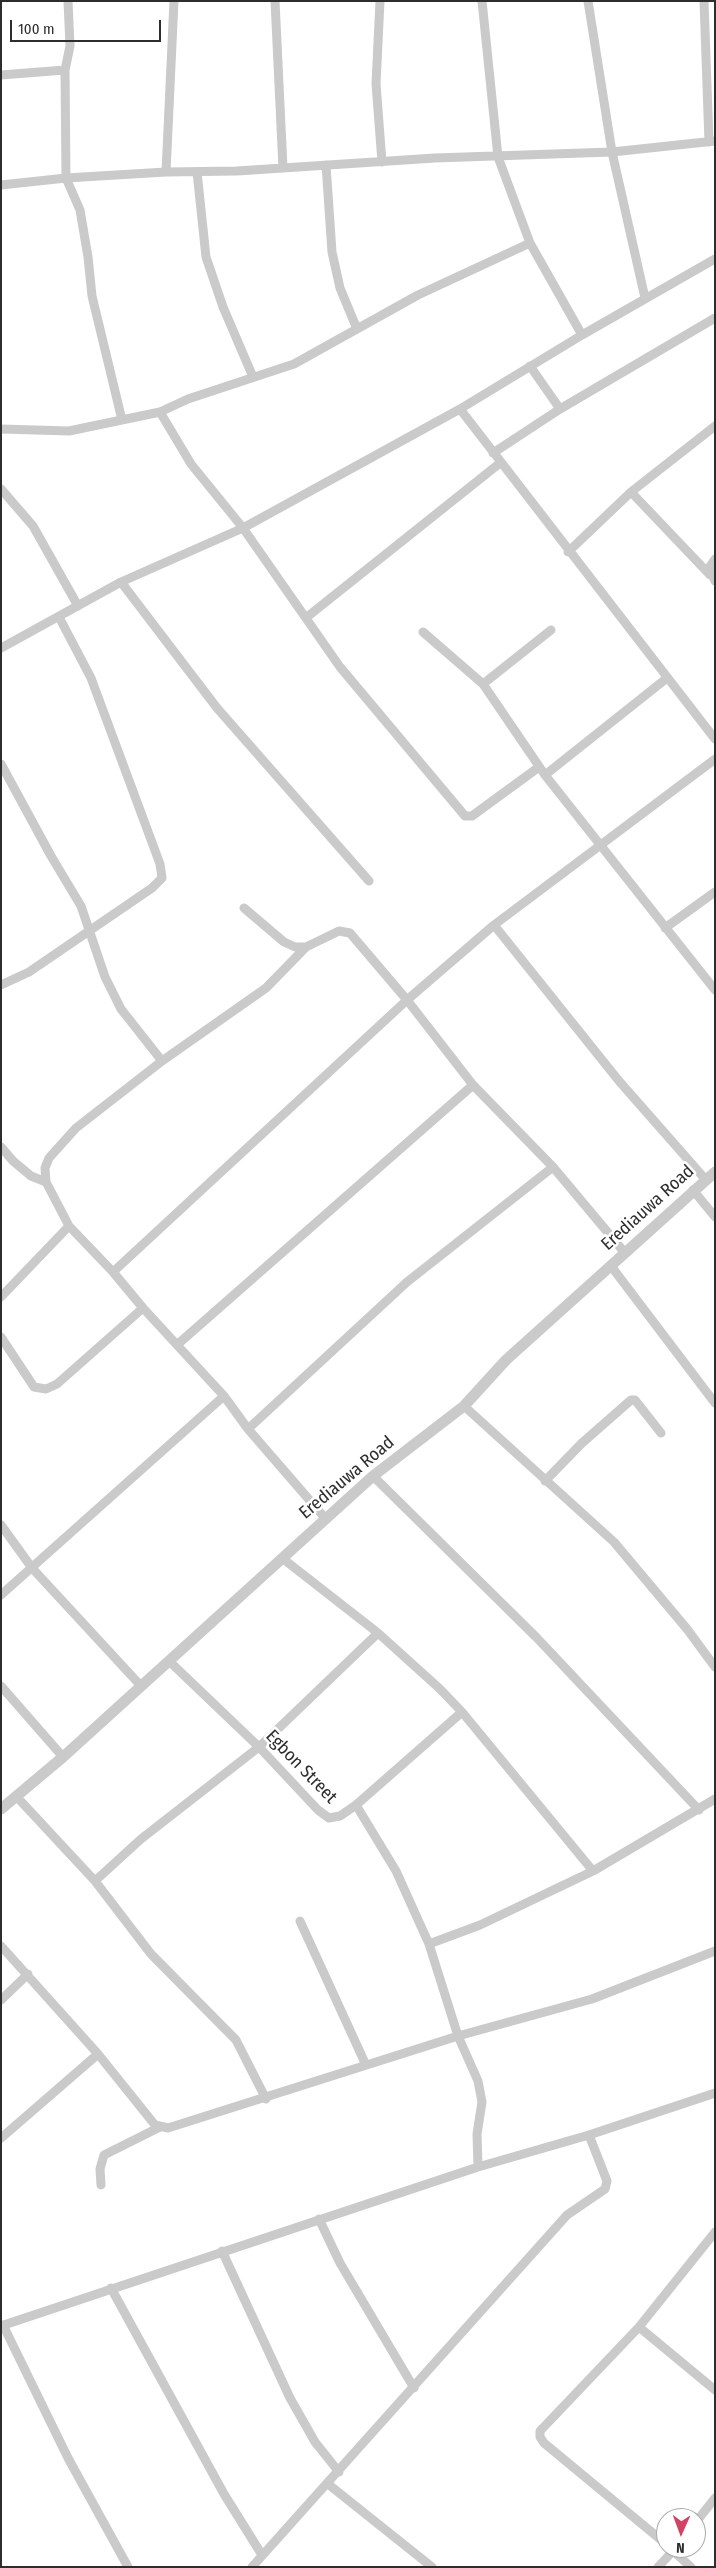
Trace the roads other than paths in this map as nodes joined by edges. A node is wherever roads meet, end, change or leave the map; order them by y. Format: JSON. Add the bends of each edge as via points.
{"nodes":[{"id":1,"x":68,"y":1,"type":"edge"},
{"id":2,"x":174,"y":1,"type":"edge"},
{"id":3,"x":275,"y":1,"type":"edge"},
{"id":4,"x":380,"y":1,"type":"edge"},
{"id":5,"x":482,"y":1,"type":"edge"},
{"id":6,"x":588,"y":1,"type":"edge"},
{"id":7,"x":704,"y":1,"type":"edge"},
{"id":8,"x":65,"y":70,"type":"junction"},
{"id":9,"x":1,"y":75,"type":"edge"},
{"id":10,"x":712,"y":141,"type":"edge"},
{"id":11,"x":612,"y":152,"type":"junction"},
{"id":12,"x":498,"y":158,"type":"junction"},
{"id":13,"x":382,"y":162,"type":"junction"},
{"id":14,"x":326,"y":165,"type":"junction"},
{"id":15,"x":283,"y":168,"type":"junction"},
{"id":16,"x":166,"y":172,"type":"junction"},
{"id":17,"x":197,"y":172,"type":"junction"},
{"id":18,"x":66,"y":178,"type":"junction"},
{"id":19,"x":1,"y":185,"type":"edge"},
{"id":20,"x":530,"y":243,"type":"junction"},
{"id":21,"x":713,"y":262,"type":"edge"},
{"id":22,"x":645,"y":298,"type":"junction"},
{"id":23,"x":715,"y":318,"type":"edge"},
{"id":24,"x":357,"y":329,"type":"junction"},
{"id":25,"x":582,"y":335,"type":"junction"},
{"id":26,"x":530,"y":366,"type":"junction"},
{"id":27,"x":253,"y":377,"type":"junction"},
{"id":28,"x":460,"y":409,"type":"junction"},
{"id":29,"x":560,"y":409,"type":"junction"},
{"id":30,"x":160,"y":412,"type":"junction"},
{"id":31,"x":122,"y":420,"type":"junction"},
{"id":32,"x":715,"y":426,"type":"edge"},
{"id":33,"x":1,"y":429,"type":"edge"},
{"id":34,"x":493,"y":452,"type":"junction"},
{"id":35,"x":500,"y":463,"type":"junction"},
{"id":36,"x":1,"y":489,"type":"edge"},
{"id":37,"x":631,"y":492,"type":"junction"},
{"id":38,"x":243,"y":528,"type":"junction"},
{"id":39,"x":568,"y":552,"type":"junction"},
{"id":40,"x":715,"y":559,"type":"edge"},
{"id":41,"x":713,"y":578,"type":"edge"},
{"id":42,"x":121,"y":582,"type":"junction"},
{"id":43,"x":78,"y":606,"type":"junction"},
{"id":44,"x":59,"y":617,"type":"junction"},
{"id":45,"x":307,"y":617,"type":"junction"},
{"id":46,"x":551,"y":630,"type":"dead end"},
{"id":47,"x":423,"y":632,"type":"dead end"},
{"id":48,"x":1,"y":648,"type":"edge"},
{"id":49,"x":667,"y":678,"type":"junction"},
{"id":50,"x":483,"y":684,"type":"junction"},
{"id":51,"x":715,"y":739,"type":"edge"},
{"id":52,"x":715,"y":759,"type":"edge"},
{"id":53,"x":1,"y":764,"type":"edge"},
{"id":54,"x":539,"y":767,"type":"junction"},
{"id":55,"x":545,"y":775,"type":"junction"},
{"id":56,"x":599,"y":845,"type":"junction"},
{"id":57,"x":370,"y":881,"type":"dead end"},
{"id":58,"x":715,"y":892,"type":"edge"},
{"id":59,"x":244,"y":908,"type":"dead end"},
{"id":60,"x":494,"y":925,"type":"junction"},
{"id":61,"x":665,"y":928,"type":"junction"},
{"id":62,"x":90,"y":931,"type":"junction"},
{"id":63,"x":306,"y":947,"type":"junction"},
{"id":64,"x":1,"y":985,"type":"edge"},
{"id":65,"x":715,"y":990,"type":"edge"},
{"id":66,"x":407,"y":1000,"type":"junction"},
{"id":67,"x":162,"y":1061,"type":"junction"},
{"id":68,"x":473,"y":1085,"type":"junction"},
{"id":69,"x":1,"y":1147,"type":"edge"},
{"id":70,"x":553,"y":1168,"type":"junction"},
{"id":71,"x":715,"y":1172,"type":"edge"},
{"id":72,"x":706,"y":1180,"type":"junction"},
{"id":73,"x":46,"y":1182,"type":"junction"},
{"id":74,"x":693,"y":1190,"type":"junction"},
{"id":75,"x":715,"y":1217,"type":"edge"},
{"id":76,"x":69,"y":1226,"type":"junction"},
{"id":77,"x":625,"y":1254,"type":"junction"},
{"id":78,"x":611,"y":1266,"type":"junction"},
{"id":79,"x":113,"y":1272,"type":"junction"},
{"id":80,"x":1,"y":1297,"type":"edge"},
{"id":81,"x":143,"y":1308,"type":"junction"},
{"id":82,"x":1,"y":1337,"type":"edge"},
{"id":83,"x":178,"y":1344,"type":"junction"},
{"id":84,"x":224,"y":1396,"type":"junction"},
{"id":85,"x":715,"y":1403,"type":"edge"},
{"id":86,"x":464,"y":1406,"type":"junction"},
{"id":87,"x":248,"y":1429,"type":"junction"},
{"id":88,"x":660,"y":1433,"type":"dead end"},
{"id":89,"x":373,"y":1476,"type":"junction"},
{"id":90,"x":546,"y":1481,"type":"junction"},
{"id":91,"x":325,"y":1518,"type":"junction"},
{"id":92,"x":1,"y":1525,"type":"edge"},
{"id":93,"x":282,"y":1558,"type":"junction"},
{"id":94,"x":32,"y":1568,"type":"junction"},
{"id":95,"x":1,"y":1596,"type":"edge"},
{"id":96,"x":378,"y":1633,"type":"junction"},
{"id":97,"x":169,"y":1661,"type":"junction"},
{"id":98,"x":715,"y":1667,"type":"edge"},
{"id":99,"x":1,"y":1686,"type":"edge"},
{"id":100,"x":141,"y":1686,"type":"junction"},
{"id":101,"x":462,"y":1712,"type":"junction"},
{"id":102,"x":259,"y":1747,"type":"junction"},
{"id":103,"x":63,"y":1757,"type":"junction"},
{"id":104,"x":16,"y":1796,"type":"junction"},
{"id":105,"x":715,"y":1799,"type":"edge"},
{"id":106,"x":356,"y":1805,"type":"junction"},
{"id":107,"x":1,"y":1809,"type":"edge"},
{"id":108,"x":699,"y":1810,"type":"junction"},
{"id":109,"x":593,"y":1871,"type":"junction"},
{"id":110,"x":95,"y":1881,"type":"junction"},
{"id":111,"x":300,"y":1921,"type":"dead end"},
{"id":112,"x":429,"y":1944,"type":"junction"},
{"id":113,"x":1,"y":1946,"type":"edge"},
{"id":114,"x":715,"y":1951,"type":"edge"},
{"id":115,"x":28,"y":1974,"type":"junction"},
{"id":116,"x":1,"y":2000,"type":"edge"},
{"id":117,"x":458,"y":2036,"type":"junction"},
{"id":118,"x":98,"y":2054,"type":"junction"},
{"id":119,"x":366,"y":2064,"type":"junction"},
{"id":120,"x":715,"y":2093,"type":"edge"},
{"id":121,"x":266,"y":2099,"type":"junction"},
{"id":122,"x":160,"y":2127,"type":"junction"},
{"id":123,"x":589,"y":2134,"type":"junction"},
{"id":124,"x":1,"y":2138,"type":"edge"},
{"id":125,"x":478,"y":2167,"type":"junction"},
{"id":126,"x":100,"y":2185,"type":"dead end"},
{"id":127,"x":319,"y":2219,"type":"junction"},
{"id":128,"x":715,"y":2232,"type":"edge"},
{"id":129,"x":222,"y":2251,"type":"junction"},
{"id":130,"x":111,"y":2288,"type":"junction"},
{"id":131,"x":2,"y":2325,"type":"edge"},
{"id":132,"x":639,"y":2326,"type":"junction"},
{"id":133,"x":414,"y":2388,"type":"junction"},
{"id":134,"x":715,"y":2390,"type":"edge"},
{"id":135,"x":339,"y":2472,"type":"junction"},
{"id":136,"x":328,"y":2484,"type":"junction"},
{"id":137,"x":715,"y":2498,"type":"edge"},
{"id":138,"x":706,"y":2509,"type":"edge"},
{"id":139,"x":656,"y":2536,"type":"edge"},
{"id":140,"x":262,"y":2555,"type":"junction"},
{"id":141,"x":682,"y":2558,"type":"edge"},
{"id":142,"x":128,"y":2567,"type":"edge"},
{"id":143,"x":252,"y":2567,"type":"edge"},
{"id":144,"x":432,"y":2567,"type":"edge"},
{"id":145,"x":691,"y":2567,"type":"edge"}],
"edges":[{"from":1,"to":8,"type":"street","via":[[70,46]]},
{"from":2,"to":16,"type":"street"},
{"from":3,"to":15,"type":"street"},
{"from":4,"to":13,"type":"street","via":[[376,84]]},
{"from":5,"to":12,"type":"street"},
{"from":6,"to":11,"type":"street"},
{"from":7,"to":10,"type":"street"},
{"from":8,"to":9,"type":"street"},
{"from":8,"to":18,"type":"street"},
{"from":10,"to":11,"type":"street"},
{"from":11,"to":12,"type":"street"},
{"from":11,"to":22,"type":"street"},
{"from":12,"to":13,"type":"street"},
{"from":12,"to":20,"type":"street"},
{"from":13,"to":14,"type":"street"},
{"from":14,"to":15,"type":"street"},
{"from":14,"to":24,"type":"street","via":[[332,252],[340,288]]},
{"from":15,"to":17,"type":"street"},
{"from":16,"to":17,"type":"street"},
{"from":16,"to":18,"type":"street"},
{"from":17,"to":27,"type":"street","via":[[206,257]]},
{"from":18,"to":19,"type":"street"},
{"from":18,"to":31,"type":"street","via":[[80,210],[92,296]]},
{"from":20,"to":24,"type":"street","via":[[418,295]]},
{"from":20,"to":25,"type":"street"},
{"from":21,"to":22,"type":"street"},
{"from":22,"to":25,"type":"street"},
{"from":23,"to":29,"type":"street"},
{"from":24,"to":27,"type":"street","via":[[294,364]]},
{"from":25,"to":26,"type":"street"},
{"from":26,"to":28,"type":"street"},
{"from":26,"to":29,"type":"street"},
{"from":27,"to":30,"type":"street"},
{"from":28,"to":34,"type":"street"},
{"from":28,"to":38,"type":"street"},
{"from":29,"to":34,"type":"street"},
{"from":30,"to":31,"type":"street"},
{"from":30,"to":38,"type":"street","via":[[191,464]]},
{"from":31,"to":33,"type":"street","via":[[69,432]]},
{"from":32,"to":37,"type":"street"},
{"from":34,"to":35,"type":"street"},
{"from":35,"to":39,"type":"street"},
{"from":35,"to":45,"type":"street"},
{"from":36,"to":43,"type":"street","via":[[33,526]]},
{"from":37,"to":39,"type":"street"},
{"from":37,"to":41,"type":"street"},
{"from":38,"to":42,"type":"street"},
{"from":38,"to":45,"type":"street"},
{"from":39,"to":49,"type":"street"},
{"from":40,"to":41,"type":"street","via":[[709,568]]},
{"from":42,"to":43,"type":"street"},
{"from":42,"to":57,"type":"street","via":[[218,708]]},
{"from":43,"to":44,"type":"street"},
{"from":44,"to":48,"type":"street"},
{"from":44,"to":62,"type":"street","via":[[91,678],[162,872],[162,878],[152,888]]},
{"from":45,"to":54,"type":"street","via":[[340,667],[465,816],[472,816]]},
{"from":46,"to":50,"type":"street"},
{"from":47,"to":50,"type":"street"},
{"from":49,"to":51,"type":"street"},
{"from":49,"to":55,"type":"street"},
{"from":50,"to":54,"type":"street"},
{"from":52,"to":56,"type":"street"},
{"from":53,"to":62,"type":"street","via":[[81,906]]},
{"from":54,"to":55,"type":"street"},
{"from":55,"to":56,"type":"street"},
{"from":56,"to":60,"type":"street"},
{"from":56,"to":61,"type":"street"},
{"from":58,"to":61,"type":"street"},
{"from":59,"to":63,"type":"street","via":[[284,942]]},
{"from":60,"to":66,"type":"street"},
{"from":60,"to":72,"type":"street","via":[[619,1080]]},
{"from":61,"to":65,"type":"street"},
{"from":62,"to":64,"type":"street","via":[[29,972]]},
{"from":62,"to":67,"type":"street","via":[[105,977],[121,1009]]},
{"from":63,"to":66,"type":"street","via":[[338,931],[350,932]]},
{"from":63,"to":67,"type":"street","via":[[266,988]]},
{"from":66,"to":68,"type":"street"},
{"from":66,"to":79,"type":"street"},
{"from":67,"to":73,"type":"street","via":[[76,1128],[49,1158],[45,1168]]},
{"from":68,"to":70,"type":"street"},
{"from":68,"to":83,"type":"street"},
{"from":69,"to":73,"type":"street","via":[[30,1176]]},
{"from":70,"to":77,"type":"street"},
{"from":70,"to":87,"type":"street","via":[[407,1282]]},
{"from":71,"to":72,"type":"street","name":"Erediauwa Road"},
{"from":72,"to":74,"type":"street","name":"Erediauwa Road"},
{"from":73,"to":76,"type":"street"},
{"from":74,"to":75,"type":"street"},
{"from":74,"to":77,"type":"street","name":"Erediauwa Road"},
{"from":76,"to":79,"type":"street"},
{"from":76,"to":80,"type":"street"},
{"from":77,"to":78,"type":"street","name":"Erediauwa Road"},
{"from":78,"to":85,"type":"street"},
{"from":78,"to":86,"type":"street","name":"Erediauwa Road","via":[[506,1360]]},
{"from":79,"to":81,"type":"street"},
{"from":81,"to":82,"type":"street","via":[[57,1384],[46,1390],[34,1387]]},
{"from":81,"to":83,"type":"street"},
{"from":83,"to":84,"type":"street"},
{"from":84,"to":87,"type":"street"},
{"from":84,"to":94,"type":"street"},
{"from":86,"to":89,"type":"street","name":"Erediauwa Road"},
{"from":86,"to":90,"type":"street"},
{"from":87,"to":91,"type":"street"},
{"from":88,"to":90,"type":"street","via":[[635,1400],[631,1400],[582,1443]]},
{"from":89,"to":91,"type":"street","name":"Erediauwa Road"},
{"from":89,"to":108,"type":"street","via":[[537,1638]]},
{"from":90,"to":98,"type":"street","via":[[614,1542]]},
{"from":91,"to":93,"type":"street","name":"Erediauwa Road"},
{"from":92,"to":94,"type":"street"},
{"from":93,"to":96,"type":"street"},
{"from":93,"to":97,"type":"street","name":"Erediauwa Road"},
{"from":94,"to":95,"type":"street"},
{"from":94,"to":100,"type":"street"},
{"from":96,"to":101,"type":"street"},
{"from":96,"to":102,"type":"street"},
{"from":97,"to":100,"type":"street","name":"Erediauwa Road"},
{"from":97,"to":102,"type":"street","name":"Egbon Street"},
{"from":99,"to":103,"type":"street"},
{"from":100,"to":103,"type":"street","name":"Erediauwa Road"},
{"from":101,"to":106,"type":"street","name":"Egbon Street"},
{"from":101,"to":109,"type":"street"},
{"from":102,"to":106,"type":"street","name":"Egbon Street","via":[[328,1818],[340,1816]]},
{"from":102,"to":110,"type":"street","via":[[141,1839]]},
{"from":103,"to":104,"type":"street","name":"Erediauwa Road"},
{"from":104,"to":107,"type":"street","name":"Erediauwa Road"},
{"from":104,"to":110,"type":"street"},
{"from":105,"to":108,"type":"street"},
{"from":106,"to":112,"type":"street","via":[[396,1871]]},
{"from":108,"to":109,"type":"street"},
{"from":109,"to":112,"type":"street","via":[[480,1925]]},
{"from":110,"to":121,"type":"street","via":[[152,1954],[236,2040]]},
{"from":111,"to":119,"type":"street"},
{"from":112,"to":117,"type":"street"},
{"from":113,"to":115,"type":"street"},
{"from":114,"to":117,"type":"street","via":[[592,1999]]},
{"from":115,"to":116,"type":"street"},
{"from":115,"to":118,"type":"street"},
{"from":117,"to":119,"type":"street"},
{"from":117,"to":125,"type":"street","via":[[478,2081],[482,2102],[477,2134]]},
{"from":118,"to":122,"type":"street","via":[[155,2125]]},
{"from":118,"to":124,"type":"street"},
{"from":119,"to":121,"type":"street"},
{"from":120,"to":123,"type":"street"},
{"from":121,"to":122,"type":"street","via":[[168,2128]]},
{"from":122,"to":126,"type":"street","via":[[104,2155]]},
{"from":123,"to":125,"type":"street"},
{"from":123,"to":133,"type":"street","via":[[607,2181],[605,2189],[567,2215]]},
{"from":125,"to":127,"type":"street"},
{"from":127,"to":129,"type":"street"},
{"from":127,"to":133,"type":"street","via":[[340,2263]]},
{"from":128,"to":132,"type":"street"},
{"from":129,"to":130,"type":"street"},
{"from":129,"to":135,"type":"street","via":[[290,2398],[315,2442]]},
{"from":130,"to":131,"type":"street"},
{"from":130,"to":140,"type":"street","via":[[224,2494]]},
{"from":131,"to":142,"type":"street","via":[[68,2458]]},
{"from":132,"to":134,"type":"street"},
{"from":132,"to":139,"type":"street","via":[[540,2430],[540,2437]]},
{"from":133,"to":135,"type":"street"},
{"from":135,"to":136,"type":"street"},
{"from":136,"to":140,"type":"street"},
{"from":136,"to":144,"type":"street"},
{"from":137,"to":138,"type":"street"},
{"from":140,"to":143,"type":"street"},
{"from":141,"to":145,"type":"street"}]}
